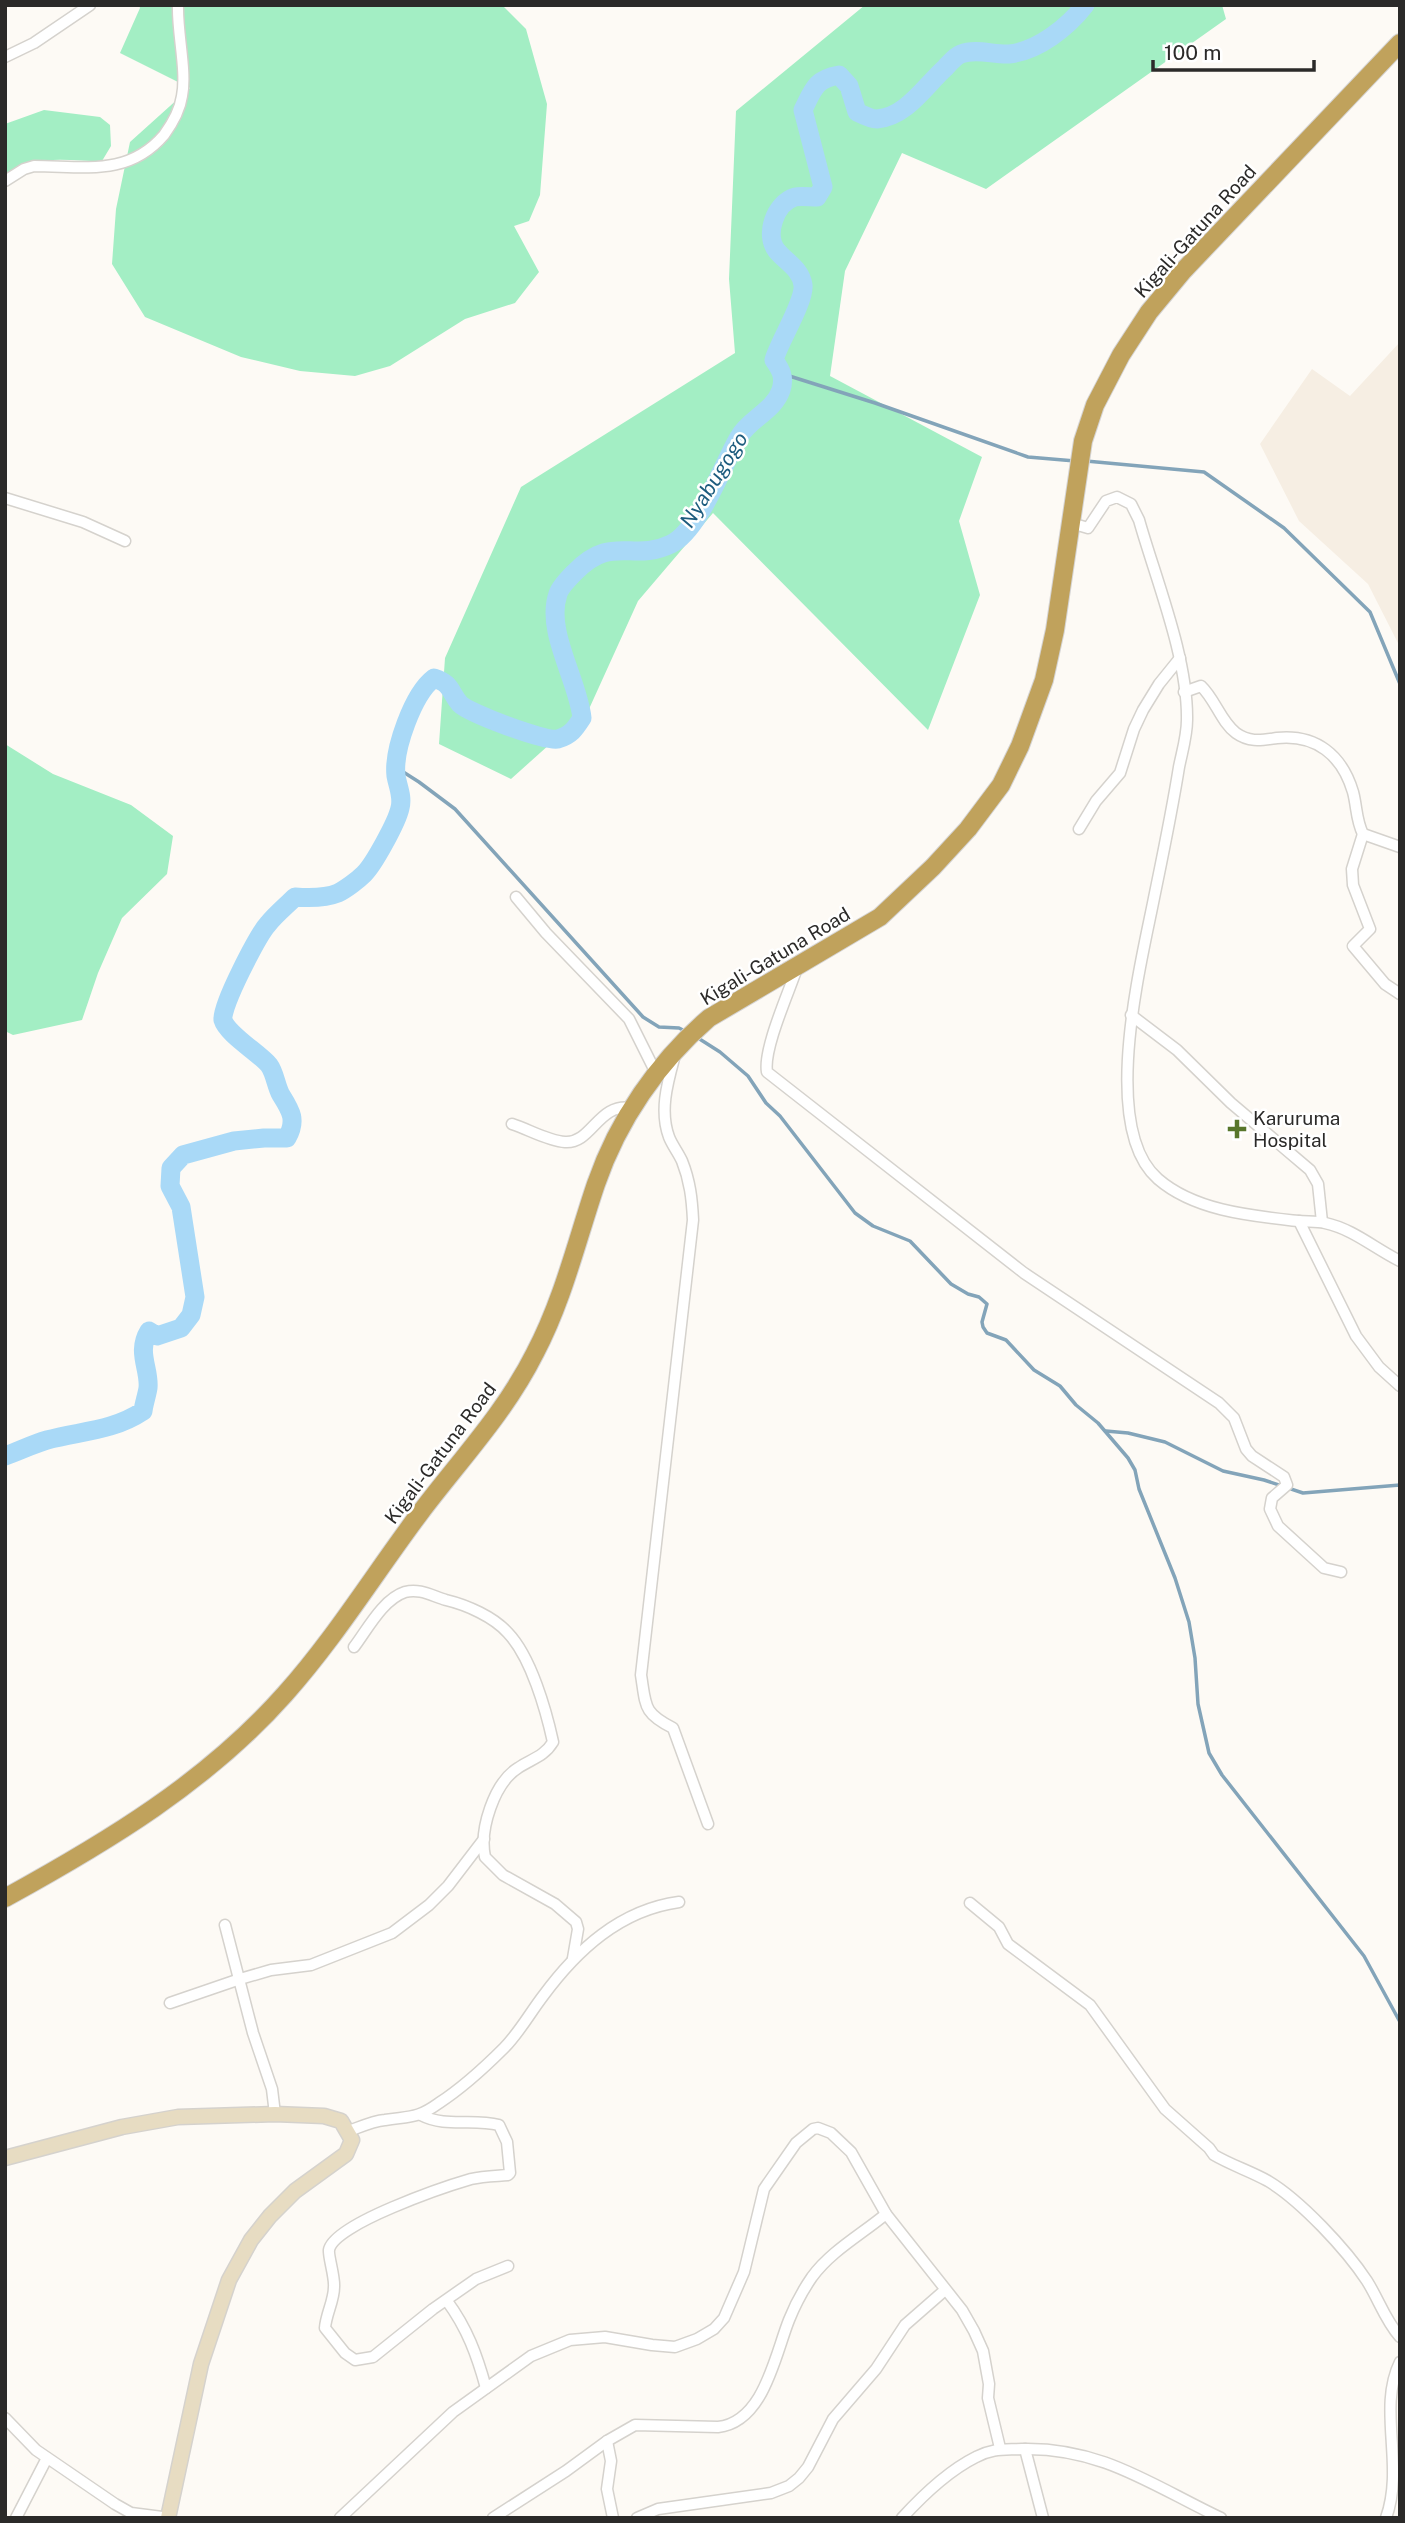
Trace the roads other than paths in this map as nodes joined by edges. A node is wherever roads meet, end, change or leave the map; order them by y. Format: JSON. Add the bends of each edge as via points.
{"nodes":[{"id":1,"x":90,"y":5,"type":"edge"},
{"id":2,"x":178,"y":5,"type":"edge"},
{"id":3,"x":1400,"y":43,"type":"edge"},
{"id":4,"x":5,"y":57,"type":"edge"},
{"id":5,"x":5,"y":181,"type":"edge"},
{"id":6,"x":5,"y":498,"type":"edge"},
{"id":7,"x":1071,"y":523,"type":"junction"},
{"id":8,"x":125,"y":541,"type":"dead end"},
{"id":9,"x":1180,"y":658,"type":"junction"},
{"id":10,"x":1184,"y":692,"type":"junction"},
{"id":11,"x":1079,"y":829,"type":"dead end"},
{"id":12,"x":1363,"y":834,"type":"junction"},
{"id":13,"x":1400,"y":846,"type":"edge"},
{"id":14,"x":516,"y":897,"type":"dead end"},
{"id":15,"x":797,"y":967,"type":"junction"},
{"id":16,"x":1400,"y":994,"type":"edge"},
{"id":17,"x":1131,"y":1015,"type":"junction"},
{"id":18,"x":677,"y":1049,"type":"junction"},
{"id":19,"x":656,"y":1073,"type":"junction"},
{"id":20,"x":632,"y":1108,"type":"junction"},
{"id":21,"x":512,"y":1124,"type":"dead end"},
{"id":22,"x":1299,"y":1221,"type":"junction"},
{"id":23,"x":1322,"y":1222,"type":"junction"},
{"id":24,"x":1400,"y":1261,"type":"edge"},
{"id":25,"x":1400,"y":1386,"type":"edge"},
{"id":26,"x":1340,"y":1572,"type":"dead end"},
{"id":27,"x":354,"y":1647,"type":"dead end"},
{"id":28,"x":708,"y":1824,"type":"dead end"},
{"id":29,"x":484,"y":1839,"type":"junction"},
{"id":30,"x":5,"y":1898,"type":"edge"},
{"id":31,"x":679,"y":1902,"type":"dead end"},
{"id":32,"x":970,"y":1903,"type":"dead end"},
{"id":33,"x":225,"y":1924,"type":"dead end"},
{"id":34,"x":573,"y":1958,"type":"junction"},
{"id":35,"x":240,"y":1979,"type":"junction"},
{"id":36,"x":170,"y":2003,"type":"dead end"},
{"id":37,"x":275,"y":2114,"type":"junction"},
{"id":38,"x":421,"y":2115,"type":"junction"},
{"id":39,"x":349,"y":2131,"type":"junction"},
{"id":40,"x":5,"y":2158,"type":"edge"},
{"id":41,"x":886,"y":2214,"type":"junction"},
{"id":42,"x":508,"y":2266,"type":"dead end"},
{"id":43,"x":945,"y":2290,"type":"junction"},
{"id":44,"x":447,"y":2301,"type":"junction"},
{"id":45,"x":1400,"y":2337,"type":"edge"},
{"id":46,"x":1400,"y":2362,"type":"edge"},
{"id":47,"x":486,"y":2388,"type":"junction"},
{"id":48,"x":5,"y":2418,"type":"edge"},
{"id":49,"x":607,"y":2441,"type":"junction"},
{"id":50,"x":1000,"y":2448,"type":"junction"},
{"id":51,"x":1025,"y":2449,"type":"junction"},
{"id":52,"x":47,"y":2458,"type":"junction"},
{"id":53,"x":16,"y":2518,"type":"edge"},
{"id":54,"x":169,"y":2518,"type":"edge"},
{"id":55,"x":340,"y":2518,"type":"edge"},
{"id":56,"x":494,"y":2518,"type":"edge"},
{"id":57,"x":613,"y":2518,"type":"edge"},
{"id":58,"x":637,"y":2518,"type":"edge"},
{"id":59,"x":902,"y":2518,"type":"edge"},
{"id":60,"x":1043,"y":2518,"type":"edge"},
{"id":61,"x":1221,"y":2518,"type":"edge"},
{"id":62,"x":1386,"y":2518,"type":"edge"}],
"edges":[{"from":1,"to":4,"type":"street"},
{"from":2,"to":5,"type":"street","via":[[183,96],[170,127],[159,139],[128,162],[34,166]]},
{"from":3,"to":7,"type":"highway","name":"Kigali-Gatuna Road","via":[[1149,312],[1096,404],[1083,441]]},
{"from":6,"to":8,"type":"street","via":[[83,522]]},
{"from":7,"to":9,"type":"street","via":[[1088,528],[1106,501],[1117,497],[1130,504],[1139,520]]},
{"from":7,"to":15,"type":"highway","name":"Kigali-Gatuna Road","via":[[1044,680],[1001,785],[968,829],[880,917]]},
{"from":9,"to":10,"type":"street"},
{"from":9,"to":11,"type":"street","via":[[1143,710],[1120,773]]},
{"from":10,"to":12,"type":"street","via":[[1201,686],[1234,732],[1244,738],[1255,742],[1312,740],[1329,753],[1352,791]]},
{"from":10,"to":17,"type":"street","via":[[1187,721]]},
{"from":12,"to":13,"type":"street"},
{"from":12,"to":16,"type":"street","via":[[1352,869],[1353,885],[1370,929],[1353,946],[1385,984]]},
{"from":14,"to":19,"type":"street","via":[[629,1019]]},
{"from":15,"to":18,"type":"highway","name":"Kigali-Gatuna Road","via":[[709,1018]]},
{"from":15,"to":26,"type":"street","via":[[771,1044],[767,1072],[1024,1273],[1228,1410],[1252,1456],[1287,1482],[1272,1498],[1270,1509],[1278,1526],[1324,1568]]},
{"from":17,"to":22,"type":"street","via":[[1129,1111],[1134,1139],[1156,1178],[1203,1203]]},
{"from":17,"to":23,"type":"street","via":[[1177,1049],[1231,1103],[1310,1170],[1318,1184]]},
{"from":18,"to":19,"type":"highway","name":"Kigali-Gatuna Road"},
{"from":18,"to":28,"type":"street","via":[[664,1104],[669,1137],[691,1188],[693,1220],[641,1675],[648,1710],[654,1719],[673,1728]]},
{"from":19,"to":20,"type":"highway","name":"Kigali-Gatuna Road"},
{"from":20,"to":21,"type":"street","via":[[610,1110],[573,1141],[563,1142]]},
{"from":20,"to":30,"type":"highway","name":"Kigali-Gatuna Road","via":[[597,1181],[567,1276],[536,1352],[480,1439],[298,1679],[237,1744],[185,1787]]},
{"from":22,"to":23,"type":"street"},
{"from":22,"to":25,"type":"street","via":[[1356,1336]]},
{"from":23,"to":24,"type":"street","via":[[1348,1230]]},
{"from":27,"to":29,"type":"street","via":[[389,1601],[405,1592],[425,1591],[454,1602],[508,1633],[531,1672],[552,1742],[547,1752],[515,1769],[495,1795]]},
{"from":29,"to":34,"type":"street","via":[[485,1857],[496,1870],[555,1904],[576,1922]]},
{"from":29,"to":35,"type":"street","via":[[448,1886],[392,1933],[311,1965]]},
{"from":31,"to":34,"type":"street","via":[[623,1921]]},
{"from":32,"to":45,"type":"street","via":[[999,1927],[1008,1944],[1025,1959],[1090,2005],[1165,2109],[1214,2155],[1266,2180],[1302,2207],[1346,2253]]},
{"from":33,"to":35,"type":"street"},
{"from":34,"to":38,"type":"street","via":[[504,2048]]},
{"from":35,"to":36,"type":"street"},
{"from":35,"to":37,"type":"street"},
{"from":37,"to":39,"type":"main road","via":[[324,2116],[341,2121]]},
{"from":37,"to":40,"type":"main road","via":[[178,2118],[122,2127]]},
{"from":38,"to":39,"type":"street"},
{"from":38,"to":44,"type":"street","via":[[434,2122],[499,2125],[507,2142],[510,2172],[427,2194],[371,2216],[345,2233],[329,2251],[335,2290],[325,2328],[345,2353],[364,2360]]},
{"from":39,"to":54,"type":"main road","via":[[352,2140],[346,2154],[295,2190],[270,2216],[229,2280],[201,2364]]},
{"from":41,"to":43,"type":"street"},
{"from":41,"to":47,"type":"street","via":[[851,2152],[831,2133],[813,2129],[796,2143],[764,2189],[744,2272],[724,2318],[714,2329],[675,2347],[605,2337],[570,2340],[531,2356]]},
{"from":41,"to":49,"type":"street","via":[[811,2278],[793,2311],[765,2388],[739,2419],[718,2427],[635,2425]]},
{"from":42,"to":44,"type":"street","via":[[476,2279]]},
{"from":43,"to":50,"type":"street","via":[[962,2310],[983,2351]]},
{"from":43,"to":58,"type":"street","via":[[905,2326],[833,2419],[800,2478],[771,2493],[659,2509]]},
{"from":44,"to":47,"type":"street","via":[[474,2346]]},
{"from":46,"to":62,"type":"street","via":[[1392,2390],[1396,2479]]},
{"from":47,"to":55,"type":"street","via":[[453,2412]]},
{"from":48,"to":52,"type":"street"},
{"from":49,"to":56,"type":"street"},
{"from":49,"to":57,"type":"street","via":[[611,2461],[607,2489]]},
{"from":50,"to":51,"type":"street"},
{"from":50,"to":59,"type":"street","via":[[956,2469]]},
{"from":51,"to":60,"type":"street"},
{"from":51,"to":61,"type":"street","via":[[1058,2450],[1108,2462]]},
{"from":52,"to":53,"type":"street"},
{"from":52,"to":54,"type":"street","via":[[131,2513]]}]}
